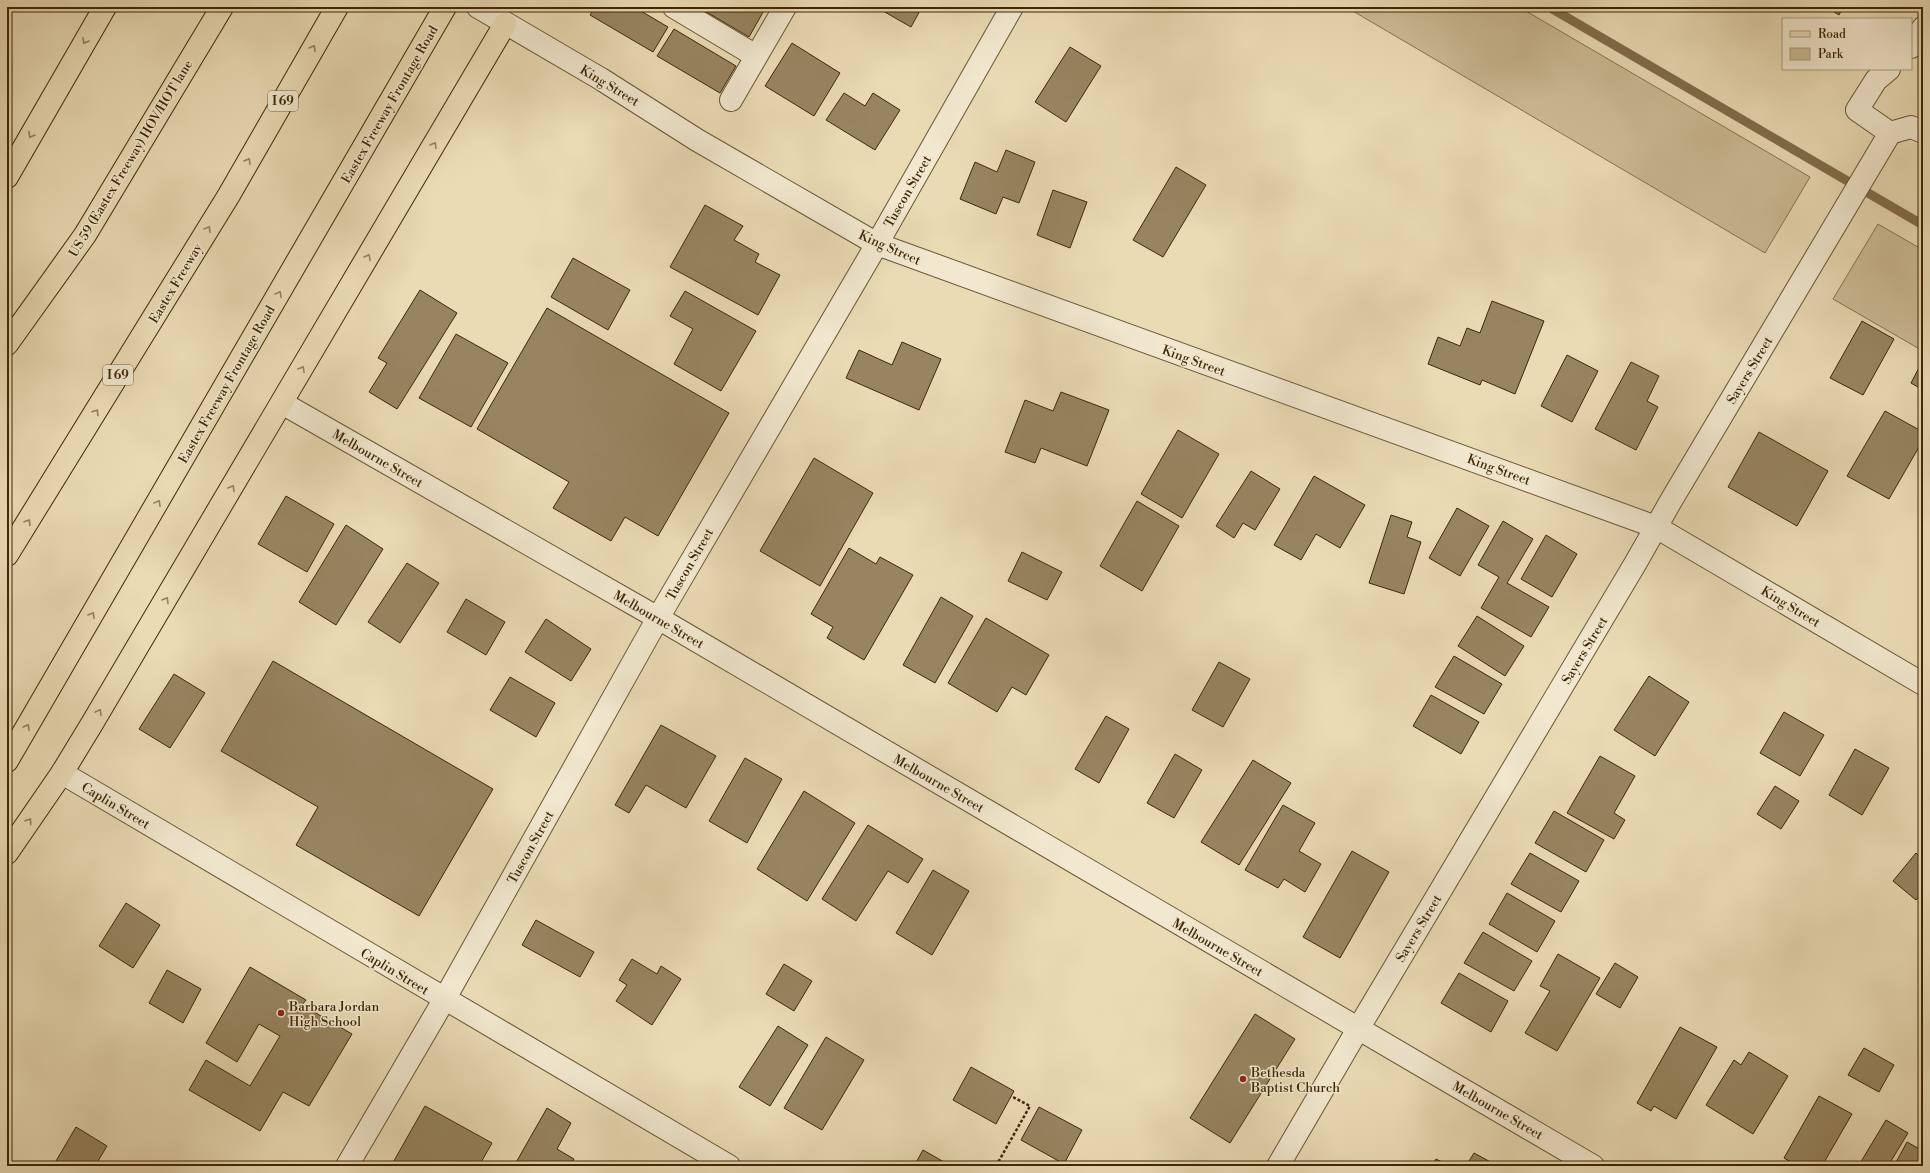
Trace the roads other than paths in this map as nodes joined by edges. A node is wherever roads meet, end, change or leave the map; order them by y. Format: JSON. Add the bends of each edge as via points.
{"nodes":[{"id":1,"x":105,"y":7,"type":"edge"},
{"id":2,"x":222,"y":7,"type":"edge"},
{"id":3,"x":337,"y":7,"type":"edge"},
{"id":4,"x":445,"y":7,"type":"edge"},
{"id":5,"x":674,"y":7,"type":"edge"},
{"id":6,"x":785,"y":7,"type":"edge"},
{"id":7,"x":1012,"y":7,"type":"edge"},
{"id":8,"x":490,"y":13,"type":"edge"},
{"id":9,"x":1923,"y":28,"type":"edge"},
{"id":10,"x":1912,"y":45,"type":"edge"},
{"id":11,"x":756,"y":56,"type":"junction"},
{"id":12,"x":1888,"y":70,"type":"edge"},
{"id":13,"x":731,"y":100,"type":"dead end"},
{"id":14,"x":1923,"y":132,"type":"edge"},
{"id":15,"x":1890,"y":133,"type":"junction"},
{"id":16,"x":7,"y":177,"type":"edge"},
{"id":17,"x":877,"y":244,"type":"junction"},
{"id":18,"x":7,"y":344,"type":"edge"},
{"id":19,"x":282,"y":403,"type":"junction"},
{"id":20,"x":1656,"y":527,"type":"junction"},
{"id":21,"x":7,"y":555,"type":"edge"},
{"id":22,"x":658,"y":618,"type":"junction"},
{"id":23,"x":1923,"y":684,"type":"edge"},
{"id":24,"x":7,"y":761,"type":"edge"},
{"id":25,"x":62,"y":773,"type":"junction"},
{"id":26,"x":7,"y":853,"type":"edge"},
{"id":27,"x":444,"y":1000,"type":"junction"},
{"id":28,"x":1358,"y":1029,"type":"junction"},
{"id":29,"x":347,"y":1166,"type":"edge"},
{"id":30,"x":729,"y":1166,"type":"edge"},
{"id":31,"x":1278,"y":1166,"type":"edge"},
{"id":32,"x":1593,"y":1166,"type":"edge"}],
"edges":[{"from":1,"to":16,"type":"main road","one_way":true},
{"from":2,"to":18,"type":"main road","name":"US 59 (Eastex Freeway) HOV/HOT lane","via":[[85,235]]},
{"from":21,"to":3,"type":"main road","name":"Eastex Freeway","number":"I 69","one_way":true,"via":[[229,195]]},
{"from":24,"to":4,"type":"main road","name":"Eastex Freeway Frontage Road","one_way":true},
{"from":5,"to":11,"type":"street"},
{"from":6,"to":11,"type":"street"},
{"from":7,"to":17,"type":"street","name":"Tuscon Street"},
{"from":8,"to":17,"type":"street","name":"King Street","via":[[697,140]]},
{"from":19,"to":8,"type":"main road","one_way":true},
{"from":9,"to":10,"type":"street"},
{"from":11,"to":13,"type":"street"},
{"from":12,"to":15,"type":"street","via":[[1876,80],[1857,110]]},
{"from":14,"to":15,"type":"street","via":[[1911,127]]},
{"from":15,"to":20,"type":"street","name":"Sayers Street"},
{"from":17,"to":20,"type":"street","name":"King Street"},
{"from":17,"to":22,"type":"street","name":"Tuscon Street"},
{"from":19,"to":22,"type":"street","name":"Melbourne Street"},
{"from":25,"to":19,"type":"main road","one_way":true},
{"from":20,"to":23,"type":"street","name":"King Street"},
{"from":20,"to":28,"type":"street","name":"Sayers Street"},
{"from":22,"to":27,"type":"street","name":"Tuscon Street"},
{"from":22,"to":28,"type":"street","name":"Melbourne Street"},
{"from":26,"to":25,"type":"main road","one_way":true},
{"from":25,"to":27,"type":"street","name":"Caplin Street"},
{"from":27,"to":29,"type":"street","name":"Tuscon Street"},
{"from":27,"to":30,"type":"street","name":"Caplin Street"},
{"from":28,"to":31,"type":"street","name":"Sayers Street"},
{"from":28,"to":32,"type":"street","name":"Melbourne Street"}]}
